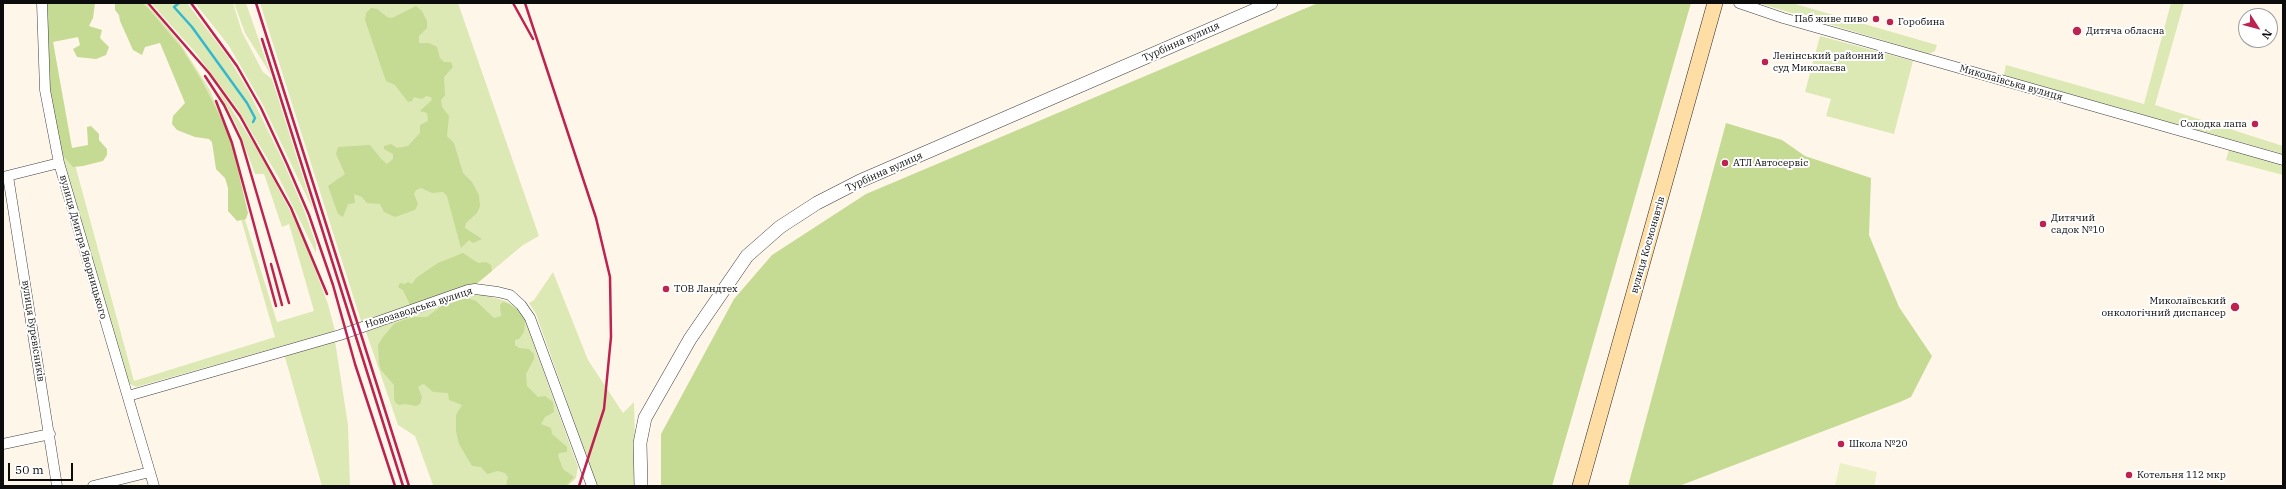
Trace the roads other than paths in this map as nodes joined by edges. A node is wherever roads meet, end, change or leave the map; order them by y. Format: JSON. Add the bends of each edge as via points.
{"nodes":[{"id":1,"x":42,"y":3,"type":"edge"},
{"id":2,"x":1271,"y":3,"type":"edge"},
{"id":3,"x":1715,"y":3,"type":"edge"},
{"id":4,"x":1739,"y":3,"type":"edge"},
{"id":5,"x":2283,"y":160,"type":"edge"},
{"id":6,"x":59,"y":163,"type":"junction"},
{"id":7,"x":5,"y":177,"type":"edge"},
{"id":8,"x":128,"y":396,"type":"junction"},
{"id":9,"x":50,"y":434,"type":"junction"},
{"id":10,"x":3,"y":444,"type":"edge"},
{"id":11,"x":150,"y":472,"type":"junction"},
{"id":12,"x":57,"y":486,"type":"edge"},
{"id":13,"x":93,"y":486,"type":"edge"},
{"id":14,"x":154,"y":486,"type":"edge"},
{"id":15,"x":592,"y":486,"type":"edge"},
{"id":16,"x":641,"y":486,"type":"edge"},
{"id":17,"x":1580,"y":486,"type":"edge"}],
"edges":[{"from":1,"to":6,"type":"street","name":"вулиця Дмитра Яворницького","via":[[44,90]]},
{"from":2,"to":16,"type":"street","name":"Турбінна вулиця","via":[[860,181],[817,202],[780,227],[747,256],[690,339],[645,418],[640,443]]},
{"from":3,"to":17,"type":"main road","name":"вулиця Космонавтів"},
{"from":4,"to":5,"type":"street","name":"Миколаївська вулиця","via":[[1783,18]]},
{"from":6,"to":7,"type":"street"},
{"from":6,"to":8,"type":"street","name":"вулиця Дмитра Яворницького"},
{"from":7,"to":9,"type":"street","name":"вулиця Буревісників"},
{"from":8,"to":11,"type":"street","name":"вулиця Дмитра Яворницького"},
{"from":8,"to":15,"type":"street","name":"Новозаводська вулиця","via":[[340,335],[468,290],[498,292],[510,295],[530,318]]},
{"from":9,"to":10,"type":"street"},
{"from":9,"to":12,"type":"street","name":"вулиця Буревісників"},
{"from":11,"to":13,"type":"street"},
{"from":11,"to":14,"type":"street","name":"вулиця Дмитра Яворницького"}]}
